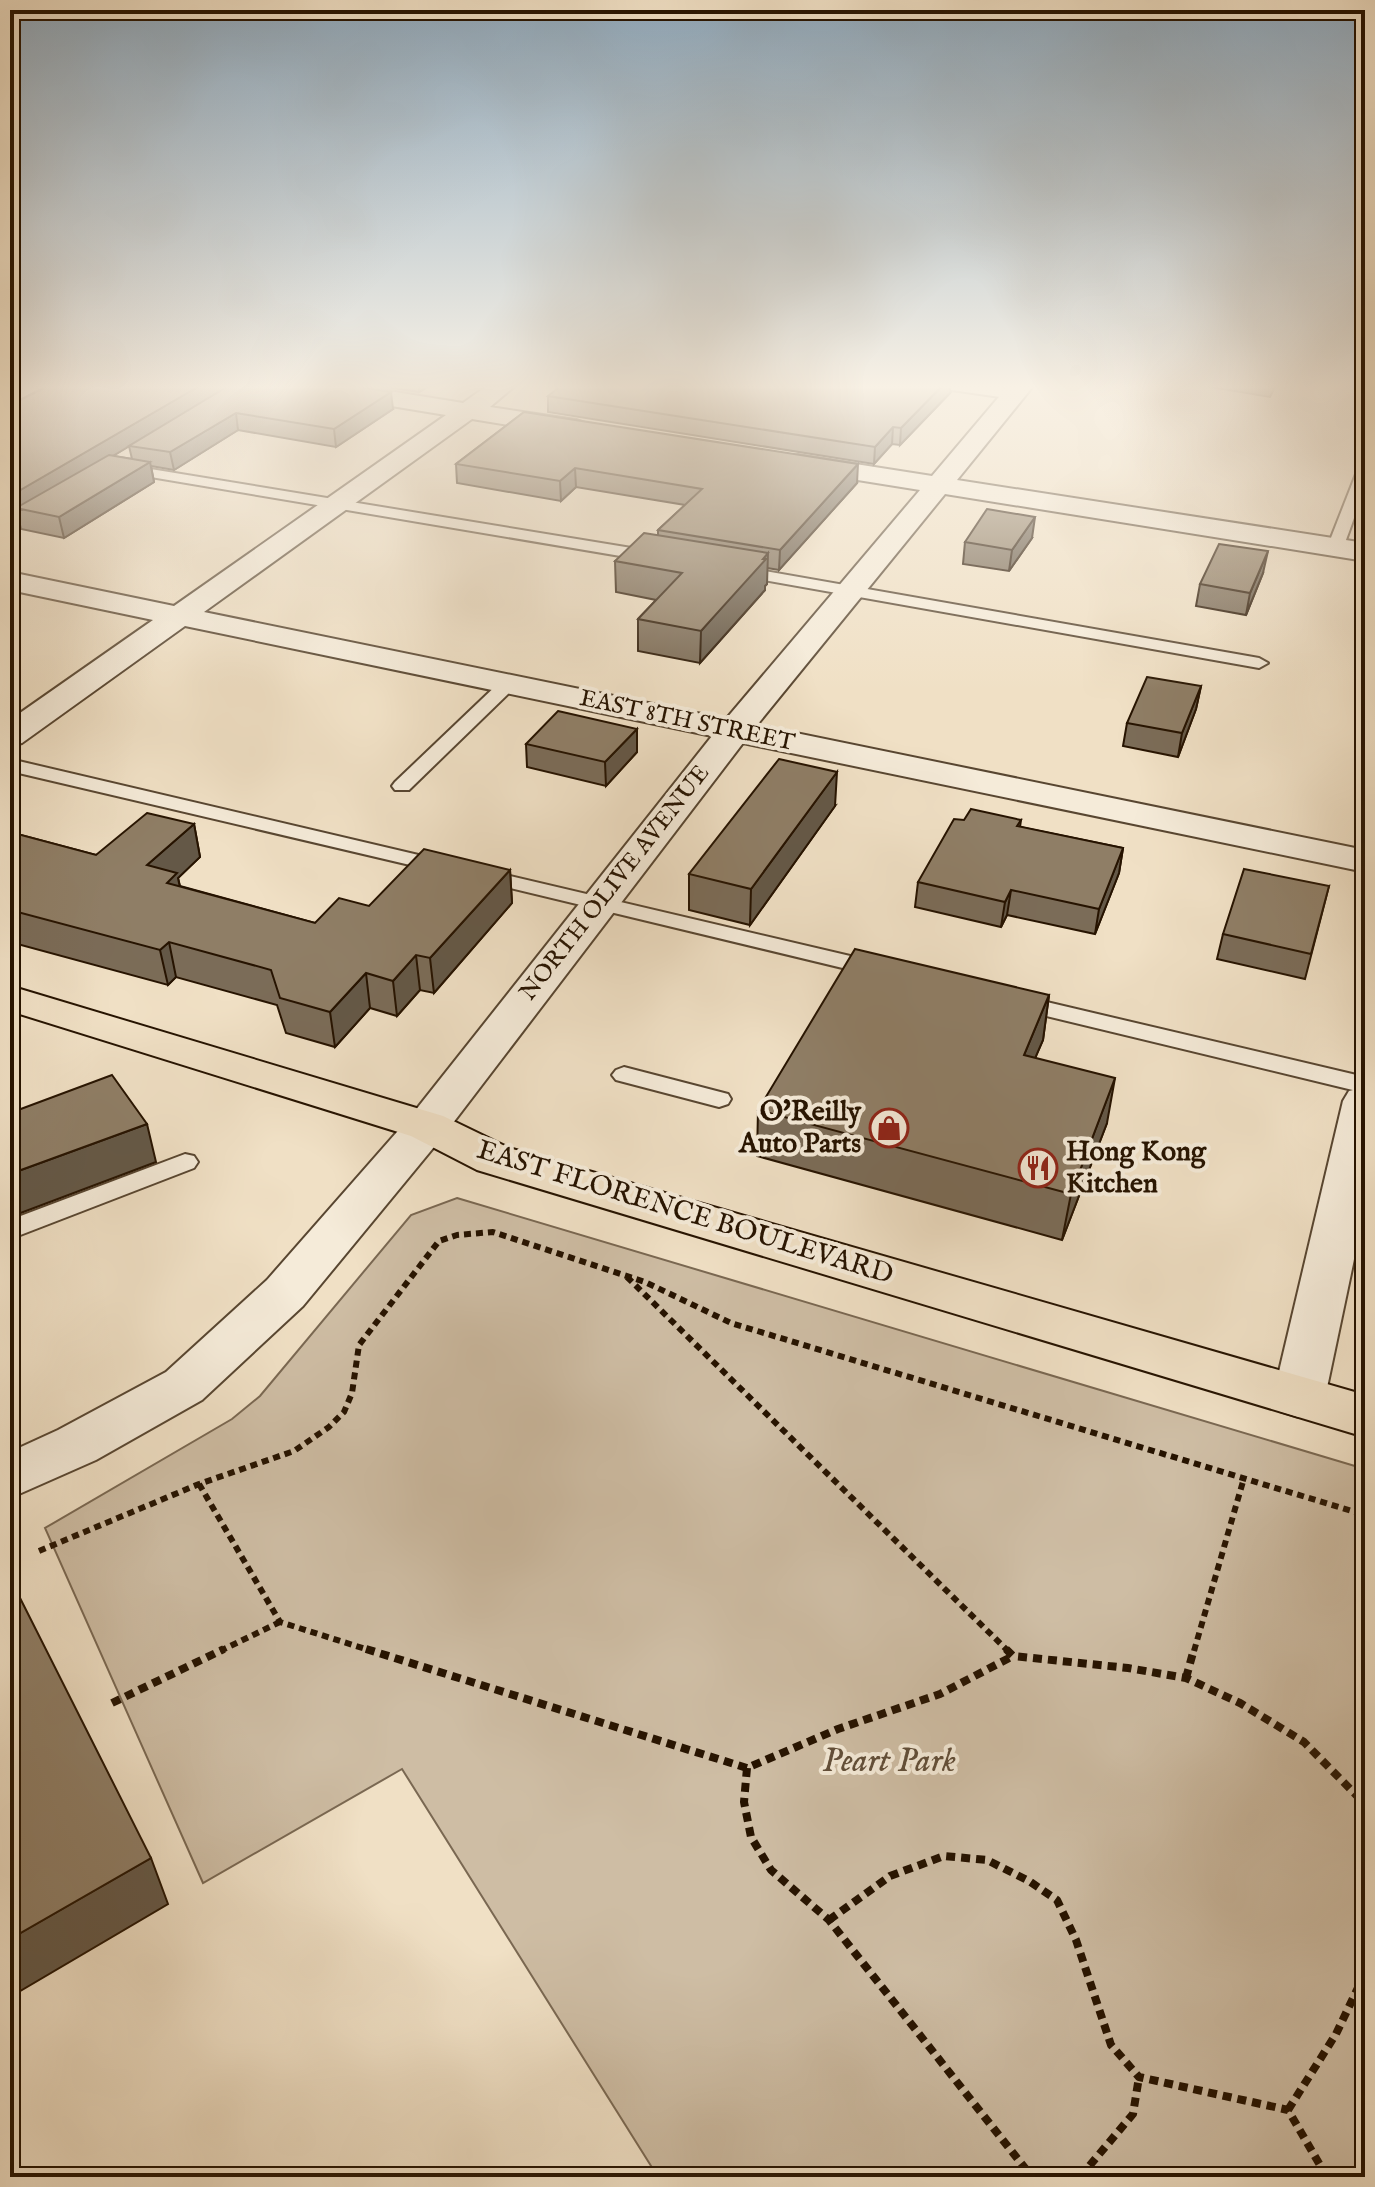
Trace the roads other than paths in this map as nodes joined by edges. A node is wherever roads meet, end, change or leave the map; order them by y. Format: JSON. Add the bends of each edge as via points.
{"nodes":[{"id":1,"x":237,"y":487,"type":"edge"},
{"id":2,"x":360,"y":487,"type":"edge"},
{"id":3,"x":936,"y":487,"type":"edge"},
{"id":4,"x":951,"y":487,"type":"edge"},
{"id":5,"x":1358,"y":487,"type":"edge"},
{"id":6,"x":60,"y":497,"type":"edge"},
{"id":7,"x":338,"y":503,"type":"junction"},
{"id":8,"x":10,"y":527,"type":"edge"},
{"id":9,"x":1335,"y":548,"type":"junction"},
{"id":10,"x":1365,"y":552,"type":"edge"},
{"id":11,"x":679,"y":561,"type":"edge"},
{"id":12,"x":726,"y":569,"type":"edge"},
{"id":13,"x":10,"y":581,"type":"edge"},
{"id":14,"x":850,"y":590,"type":"junction"},
{"id":15,"x":179,"y":616,"type":"junction"},
{"id":16,"x":1259,"y":663,"type":"dead end"},
{"id":17,"x":508,"y":684,"type":"junction"},
{"id":18,"x":734,"y":731,"type":"junction"},
{"id":19,"x":10,"y":736,"type":"edge"},
{"id":20,"x":10,"y":765,"type":"edge"},
{"id":21,"x":402,"y":786,"type":"dead end"},
{"id":22,"x":1365,"y":861,"type":"edge"},
{"id":23,"x":599,"y":903,"type":"junction"},
{"id":24,"x":902,"y":975,"type":"edge"},
{"id":25,"x":995,"y":997,"type":"edge"},
{"id":26,"x":10,"y":998,"type":"edge"},
{"id":27,"x":624,"y":1075,"type":"dead end"},
{"id":28,"x":1365,"y":1085,"type":"edge"},
{"id":29,"x":719,"y":1099,"type":"dead end"},
{"id":30,"x":1365,"y":1101,"type":"edge"},
{"id":31,"x":427,"y":1126,"type":"junction"},
{"id":32,"x":185,"y":1162,"type":"dead end"},
{"id":33,"x":10,"y":1230,"type":"edge"},
{"id":34,"x":1299,"y":1397,"type":"junction"},
{"id":35,"x":1365,"y":1416,"type":"edge"},
{"id":36,"x":10,"y":1476,"type":"edge"}],
"edges":[{"from":1,"to":7,"type":"lane"},
{"from":2,"to":7,"type":"street"},
{"from":3,"to":14,"type":"street","name":"NORTH OLIVE AVENUE"},
{"from":4,"to":9,"type":"street"},
{"from":5,"to":9,"type":"lane"},
{"from":6,"to":8,"type":"lane"},
{"from":7,"to":11,"type":"lane"},
{"from":7,"to":15,"type":"street"},
{"from":9,"to":10,"type":"street"},
{"from":12,"to":14,"type":"lane"},
{"from":13,"to":15,"type":"street","name":"EAST 8TH STREET"},
{"from":14,"to":16,"type":"lane"},
{"from":14,"to":18,"type":"street","name":"NORTH OLIVE AVENUE"},
{"from":15,"to":17,"type":"street","name":"EAST 8TH STREET"},
{"from":15,"to":19,"type":"street"},
{"from":17,"to":18,"type":"street","name":"EAST 8TH STREET"},
{"from":17,"to":21,"type":"lane"},
{"from":18,"to":22,"type":"street","name":"EAST 8TH STREET"},
{"from":18,"to":23,"type":"street","name":"NORTH OLIVE AVENUE"},
{"from":20,"to":23,"type":"lane"},
{"from":23,"to":24,"type":"lane"},
{"from":23,"to":31,"type":"street","name":"NORTH OLIVE AVENUE"},
{"from":25,"to":28,"type":"lane"},
{"from":26,"to":31,"type":"main road","name":"EAST FLORENCE BOULEVARD"},
{"from":27,"to":29,"type":"lane"},
{"from":30,"to":34,"type":"street"},
{"from":31,"to":34,"type":"main road","name":"EAST FLORENCE BOULEVARD","via":[[510,1164]]},
{"from":31,"to":36,"type":"street","name":"NORTH OLIVE AVENUE","via":[[285,1293],[184,1386]]},
{"from":32,"to":33,"type":"lane"},
{"from":34,"to":35,"type":"main road","name":"EAST FLORENCE BOULEVARD"}]}
